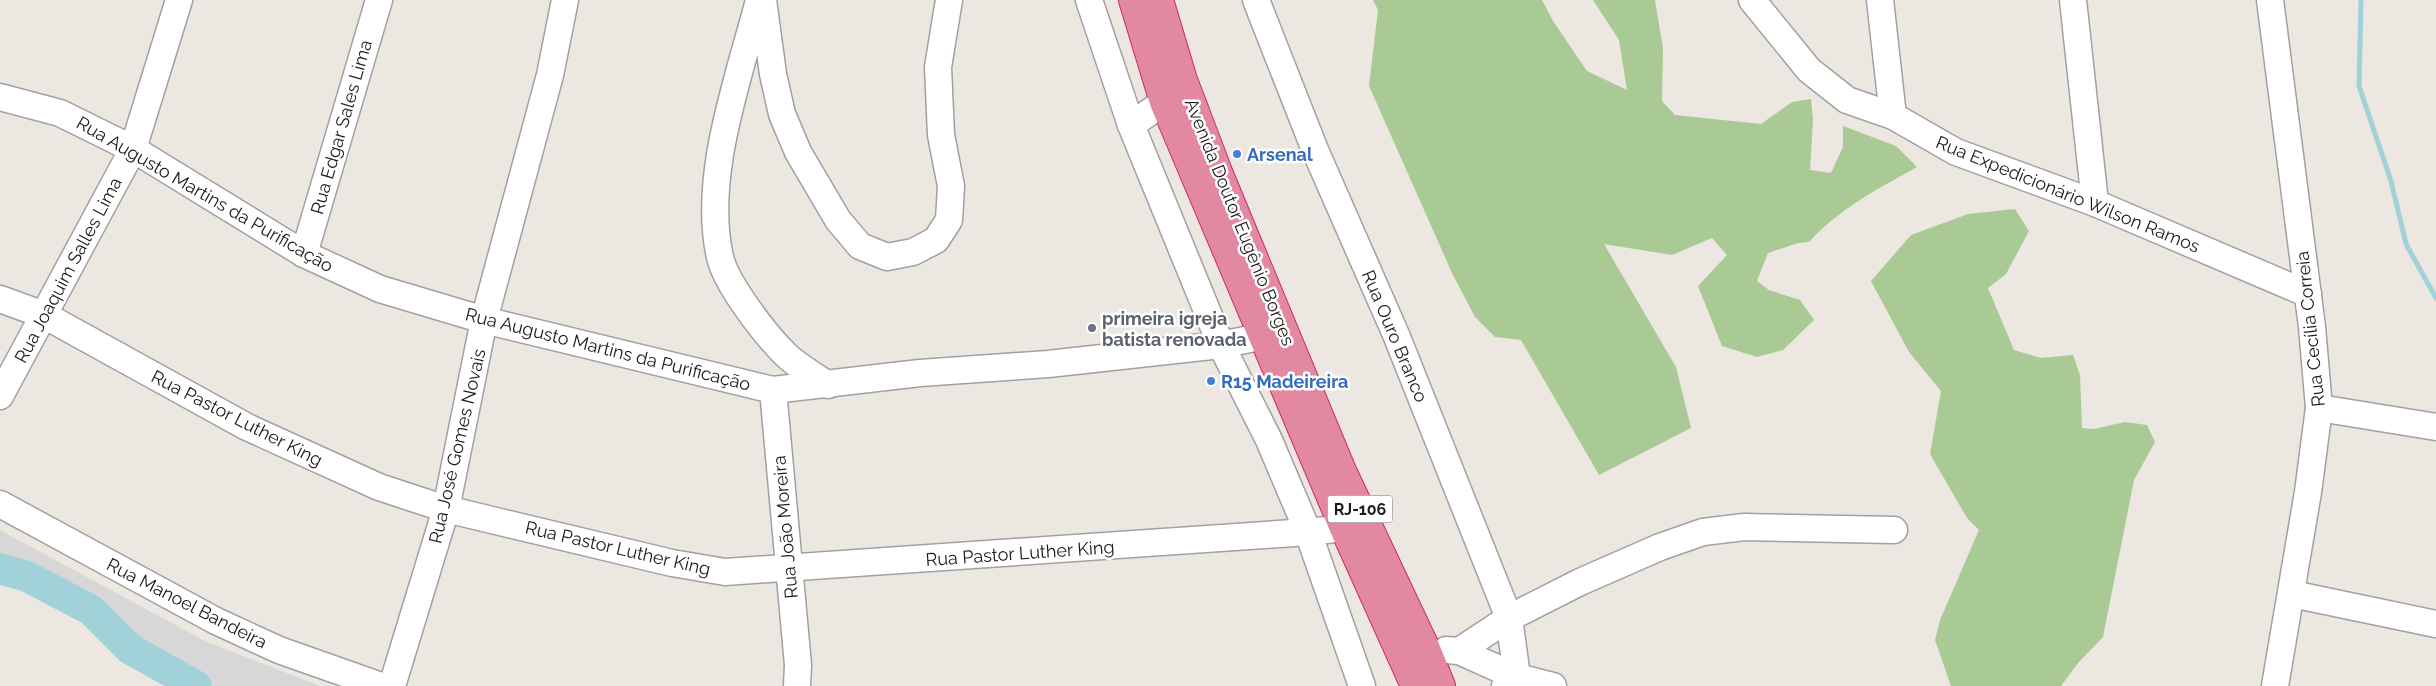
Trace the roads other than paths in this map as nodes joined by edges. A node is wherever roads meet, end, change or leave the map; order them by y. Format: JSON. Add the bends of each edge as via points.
{"nodes":[{"id":1,"x":179,"y":0,"type":"edge"},
{"id":2,"x":379,"y":0,"type":"edge"},
{"id":3,"x":565,"y":0,"type":"edge"},
{"id":4,"x":761,"y":0,"type":"edge"},
{"id":5,"x":949,"y":0,"type":"edge"},
{"id":6,"x":1089,"y":0,"type":"edge"},
{"id":7,"x":1133,"y":0,"type":"edge"},
{"id":8,"x":1160,"y":0,"type":"edge"},
{"id":9,"x":1256,"y":0,"type":"edge"},
{"id":10,"x":1752,"y":0,"type":"edge"},
{"id":11,"x":1880,"y":0,"type":"edge"},
{"id":12,"x":2074,"y":0,"type":"edge"},
{"id":13,"x":2270,"y":0,"type":"edge"},
{"id":14,"x":0,"y":97,"type":"edge"},
{"id":15,"x":1164,"y":102,"type":"junction"},
{"id":16,"x":1893,"y":116,"type":"junction"},
{"id":17,"x":1131,"y":125,"type":"junction"},
{"id":18,"x":133,"y":149,"type":"junction"},
{"id":19,"x":2095,"y":203,"type":"junction"},
{"id":20,"x":304,"y":254,"type":"junction"},
{"id":21,"x":2308,"y":294,"type":"junction"},
{"id":22,"x":0,"y":299,"type":"edge"},
{"id":23,"x":44,"y":315,"type":"junction"},
{"id":24,"x":484,"y":320,"type":"junction"},
{"id":25,"x":1264,"y":336,"type":"junction"},
{"id":26,"x":1222,"y":346,"type":"junction"},
{"id":27,"x":828,"y":385,"type":"junction"},
{"id":28,"x":773,"y":390,"type":"junction"},
{"id":29,"x":0,"y":396,"type":"edge"},
{"id":30,"x":2319,"y":408,"type":"junction"},
{"id":31,"x":2436,"y":427,"type":"edge"},
{"id":32,"x":0,"y":504,"type":"edge"},
{"id":33,"x":446,"y":509,"type":"junction"},
{"id":34,"x":1344,"y":528,"type":"junction"},
{"id":35,"x":1894,"y":530,"type":"dead end"},
{"id":36,"x":1308,"y":532,"type":"junction"},
{"id":37,"x":789,"y":569,"type":"junction"},
{"id":38,"x":2292,"y":594,"type":"junction"},
{"id":39,"x":1508,"y":618,"type":"junction"},
{"id":40,"x":2436,"y":624,"type":"edge"},
{"id":41,"x":1426,"y":649,"type":"junction"},
{"id":42,"x":1459,"y":651,"type":"junction"},
{"id":43,"x":797,"y":676,"type":"edge"},
{"id":44,"x":1511,"y":681,"type":"edge"},
{"id":45,"x":381,"y":686,"type":"edge"},
{"id":46,"x":392,"y":686,"type":"edge"},
{"id":47,"x":1362,"y":686,"type":"edge"},
{"id":48,"x":1416,"y":686,"type":"edge"},
{"id":49,"x":1441,"y":686,"type":"edge"},
{"id":50,"x":1553,"y":686,"type":"edge"},
{"id":51,"x":2275,"y":686,"type":"edge"}],
"edges":[{"from":1,"to":18,"type":"street","name":"Rua Joaquim Salles Lima"},
{"from":2,"to":20,"type":"street","name":"Rua Edgar Sales Lima"},
{"from":3,"to":24,"type":"street","name":"Rua José Gomes Novais","via":[[550,75]]},
{"from":4,"to":5,"type":"street","via":[[782,114],[798,152],[838,220],[860,246],[887,257],[913,252],[936,240],[949,220],[951,186],[941,136],[938,66]]},
{"from":4,"to":27,"type":"street","via":[[718,166],[716,210],[720,258],[736,292],[785,355]]},
{"from":6,"to":17,"type":"street"},
{"from":7,"to":15,"type":"highway","name":"Avenida Doutor Eugênio Borges","number":"RJ-106"},
{"from":8,"to":41,"type":"highway","name":"Avenida Doutor Eugênio Borges","number":"RJ-106","via":[[1183,80],[1218,172],[1342,471]]},
{"from":9,"to":39,"type":"street","name":"Rua Ouro Branco","via":[[1315,150],[1397,337]]},
{"from":10,"to":16,"type":"street","name":"Rua Expedicionário Wilson Ramos","via":[[1809,70],[1847,100]]},
{"from":11,"to":16,"type":"street"},
{"from":12,"to":19,"type":"street"},
{"from":13,"to":21,"type":"street","name":"Rua Cecília Correia"},
{"from":14,"to":18,"type":"street","name":"Rua Augusto Martins da Purificação","via":[[60,112]]},
{"from":15,"to":17,"type":"street"},
{"from":15,"to":25,"type":"highway","name":"Avenida Doutor Eugênio Borges","number":"RJ-106"},
{"from":16,"to":19,"type":"street","name":"Rua Expedicionário Wilson Ramos","via":[[1956,152]]},
{"from":17,"to":26,"type":"street"},
{"from":18,"to":20,"type":"street","name":"Rua Augusto Martins da Purificação"},
{"from":18,"to":23,"type":"street","name":"Rua Joaquim Salles Lima"},
{"from":19,"to":21,"type":"street","name":"Rua Expedicionário Wilson Ramos"},
{"from":20,"to":24,"type":"street","name":"Rua Augusto Martins da Purificação","via":[[380,289]]},
{"from":21,"to":30,"type":"street","name":"Rua Cecília Correia"},
{"from":22,"to":23,"type":"street","name":"Rua Pastor Luther King"},
{"from":23,"to":29,"type":"street","name":"Rua Joaquim Salles Lima"},
{"from":23,"to":33,"type":"street","name":"Rua Pastor Luther King","via":[[247,427],[379,487]]},
{"from":24,"to":28,"type":"street","name":"Rua Augusto Martins da Purificação"},
{"from":24,"to":33,"type":"street","name":"Rua José Gomes Novais"},
{"from":25,"to":26,"type":"street","name":"Rua Augusto Martins da Purificação"},
{"from":25,"to":34,"type":"highway","name":"Avenida Doutor Eugênio Borges","number":"RJ-106"},
{"from":26,"to":27,"type":"street","name":"Rua Augusto Martins da Purificação","via":[[920,373]]},
{"from":26,"to":36,"type":"street","via":[[1269,440]]},
{"from":27,"to":28,"type":"street","name":"Rua Augusto Martins da Purificação"},
{"from":28,"to":37,"type":"street","name":"Rua João Moreira"},
{"from":30,"to":31,"type":"street"},
{"from":30,"to":38,"type":"street","name":"Rua Cecília Correia"},
{"from":32,"to":45,"type":"street","name":"Rua Manoel Bandeira","via":[[216,621],[279,650]]},
{"from":33,"to":37,"type":"street","name":"Rua Pastor Luther King","via":[[672,564],[725,572]]},
{"from":33,"to":46,"type":"street","name":"Rua José Gomes Novais"},
{"from":34,"to":36,"type":"street","name":"Rua Pastor Luther King"},
{"from":34,"to":48,"type":"highway","name":"Avenida Doutor Eugênio Borges","number":"RJ-106"},
{"from":35,"to":39,"type":"street","via":[[1744,527],[1703,532],[1580,582]]},
{"from":36,"to":37,"type":"street","name":"Rua Pastor Luther King"},
{"from":36,"to":47,"type":"street"},
{"from":37,"to":43,"type":"street","name":"Rua João Moreira"},
{"from":38,"to":40,"type":"street"},
{"from":38,"to":51,"type":"street","name":"Rua Cecília Correia"},
{"from":39,"to":42,"type":"street"},
{"from":39,"to":44,"type":"street","name":"Rua Ouro Branco"},
{"from":41,"to":42,"type":"street"},
{"from":41,"to":49,"type":"highway","name":"Avenida Doutor Eugênio Borges","number":"RJ-106"},
{"from":42,"to":44,"type":"street"},
{"from":44,"to":50,"type":"street"}]}
